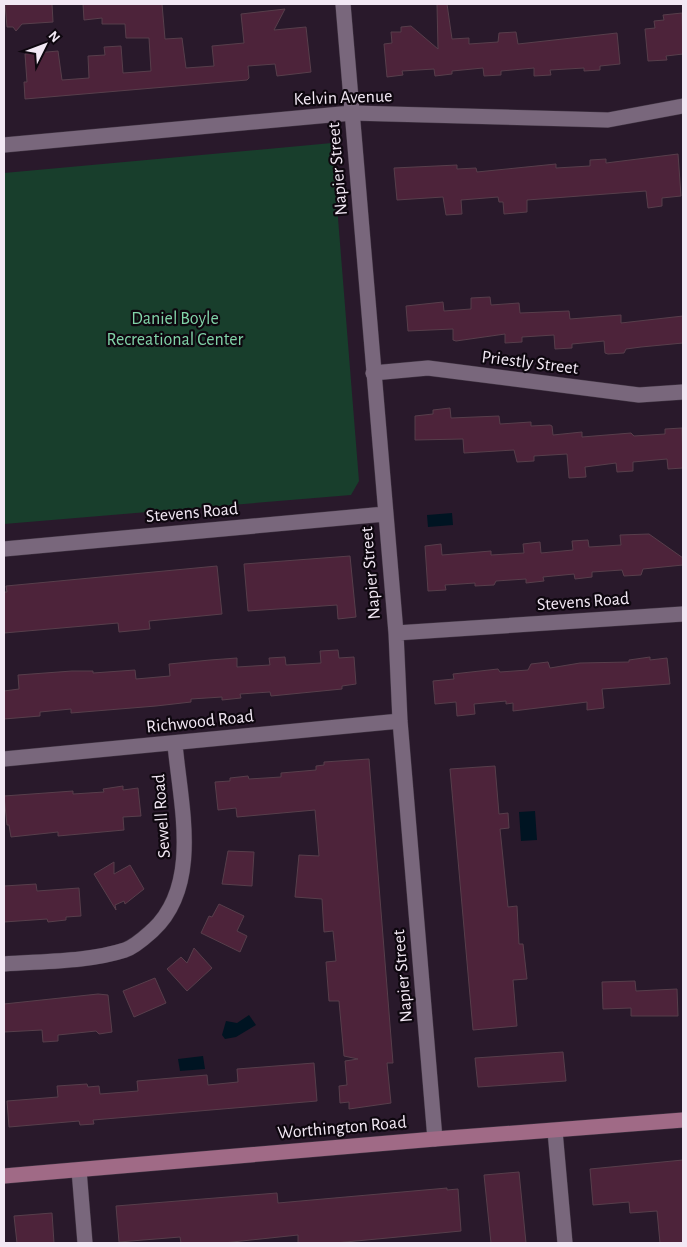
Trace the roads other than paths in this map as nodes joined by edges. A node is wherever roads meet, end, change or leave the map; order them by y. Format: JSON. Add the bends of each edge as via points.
{"nodes":[{"id":1,"x":343,"y":4,"type":"edge"},
{"id":2,"x":683,"y":106,"type":"edge"},
{"id":3,"x":352,"y":113,"type":"junction"},
{"id":4,"x":4,"y":145,"type":"edge"},
{"id":5,"x":373,"y":373,"type":"junction"},
{"id":6,"x":683,"y":392,"type":"edge"},
{"id":7,"x":385,"y":514,"type":"junction"},
{"id":8,"x":4,"y":549,"type":"edge"},
{"id":9,"x":683,"y":614,"type":"edge"},
{"id":10,"x":396,"y":633,"type":"junction"},
{"id":11,"x":400,"y":721,"type":"junction"},
{"id":12,"x":175,"y":744,"type":"junction"},
{"id":13,"x":4,"y":759,"type":"edge"},
{"id":14,"x":4,"y":964,"type":"edge"},
{"id":15,"x":683,"y":1120,"type":"edge"},
{"id":16,"x":555,"y":1131,"type":"junction"},
{"id":17,"x":435,"y":1139,"type":"junction"},
{"id":18,"x":79,"y":1170,"type":"junction"},
{"id":19,"x":4,"y":1176,"type":"edge"},
{"id":20,"x":85,"y":1243,"type":"edge"},
{"id":21,"x":564,"y":1243,"type":"edge"}],
"edges":[{"from":1,"to":3,"type":"street","name":"Napier Street"},
{"from":2,"to":3,"type":"street","name":"Kelvin Avenue","via":[[608,120]]},
{"from":3,"to":4,"type":"street","name":"Kelvin Avenue"},
{"from":3,"to":5,"type":"street","name":"Napier Street"},
{"from":5,"to":6,"type":"street","name":"Priestly Street","via":[[428,368],[639,395]]},
{"from":5,"to":7,"type":"street","name":"Napier Street"},
{"from":7,"to":8,"type":"street","name":"Stevens Road"},
{"from":7,"to":10,"type":"street","name":"Napier Street"},
{"from":9,"to":10,"type":"street","name":"Stevens Road"},
{"from":10,"to":11,"type":"street","name":"Napier Street"},
{"from":11,"to":12,"type":"street","name":"Richwood Road"},
{"from":11,"to":17,"type":"street","name":"Napier Street"},
{"from":12,"to":13,"type":"street","name":"Richwood Road"},
{"from":12,"to":14,"type":"street","name":"Sewell Road","via":[[184,866],[181,887],[160,924],[126,949],[87,957]]},
{"from":15,"to":16,"type":"street","name":"Worthington Road"},
{"from":16,"to":17,"type":"street","name":"Worthington Road"},
{"from":16,"to":21,"type":"street"},
{"from":17,"to":18,"type":"street","name":"Worthington Road"},
{"from":18,"to":19,"type":"street","name":"Worthington Road"},
{"from":18,"to":20,"type":"street"}]}
